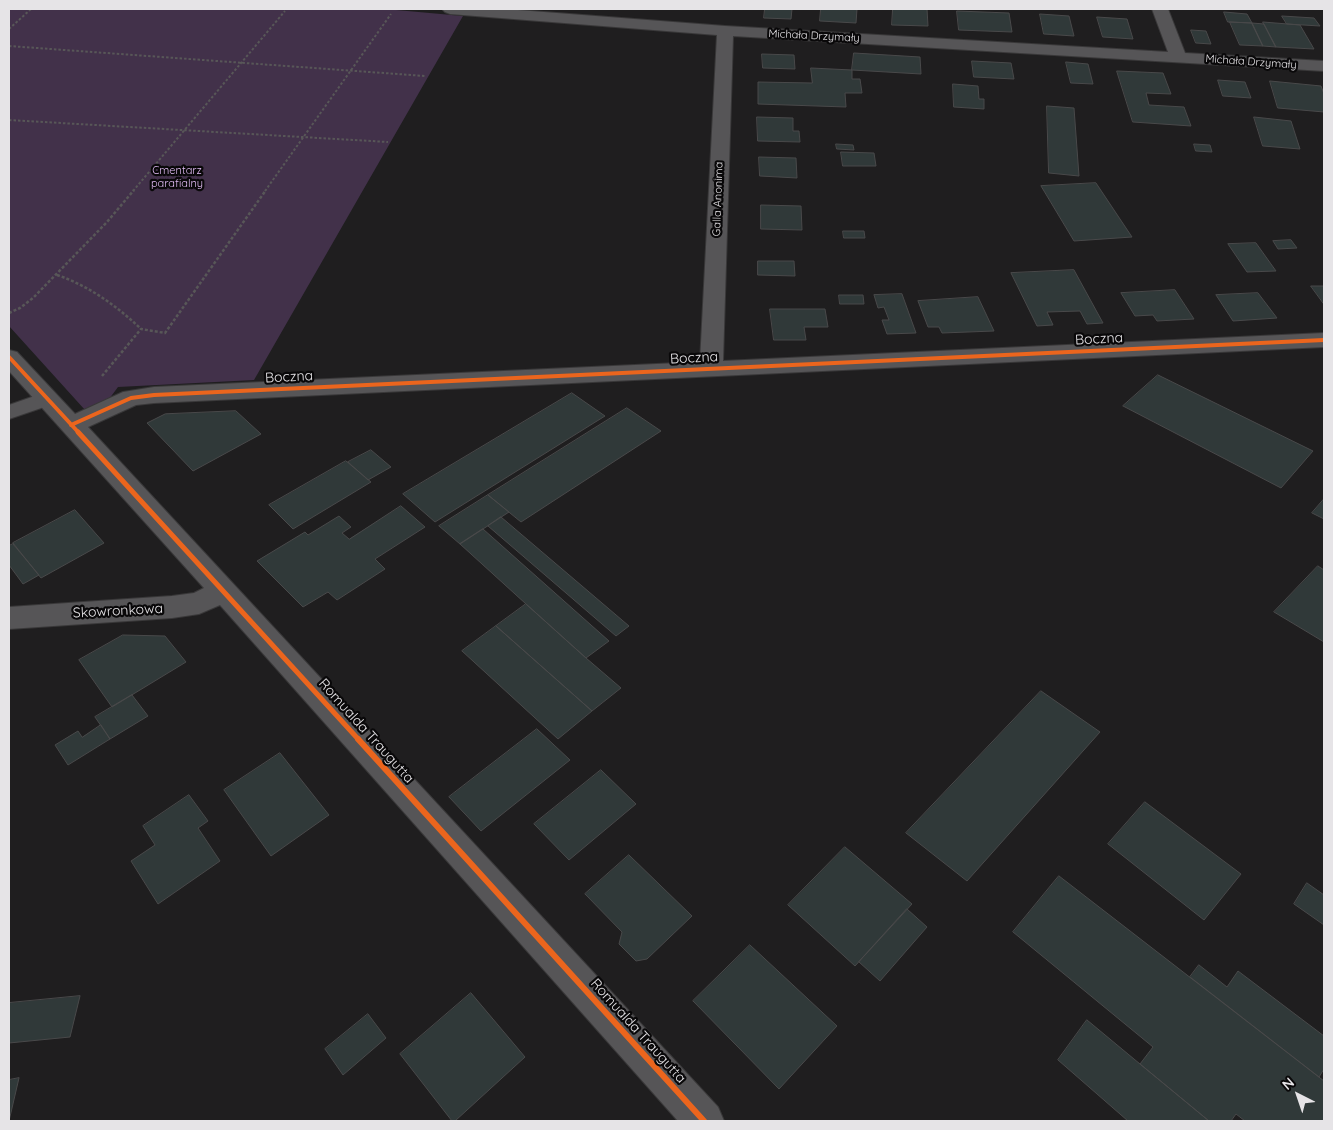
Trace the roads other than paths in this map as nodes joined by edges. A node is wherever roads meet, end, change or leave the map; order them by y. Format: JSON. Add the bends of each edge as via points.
{"nodes":[{"id":1,"x":450,"y":9,"type":"edge"},
{"id":2,"x":1160,"y":9,"type":"edge"},
{"id":3,"x":725,"y":31,"type":"junction"},
{"id":4,"x":1178,"y":57,"type":"junction"},
{"id":5,"x":1324,"y":66,"type":"edge"},
{"id":6,"x":1324,"y":340,"type":"edge"},
{"id":7,"x":9,"y":357,"type":"edge"},
{"id":8,"x":711,"y":368,"type":"junction"},
{"id":9,"x":46,"y":399,"type":"junction"},
{"id":10,"x":9,"y":412,"type":"edge"},
{"id":11,"x":71,"y":425,"type":"junction"},
{"id":12,"x":224,"y":591,"type":"junction"},
{"id":13,"x":9,"y":618,"type":"edge"},
{"id":14,"x":704,"y":1121,"type":"edge"}],
"edges":[{"from":1,"to":3,"type":"street","name":"Michała Drzymały"},
{"from":2,"to":4,"type":"street"},
{"from":3,"to":4,"type":"street","name":"Michała Drzymały"},
{"from":3,"to":8,"type":"street","name":"Galla Anonima"},
{"from":4,"to":5,"type":"street","name":"Michała Drzymały"},
{"from":6,"to":8,"type":"street","name":"Boczna"},
{"from":7,"to":9,"type":"street","name":"Romualda Traugutta"},
{"from":8,"to":11,"type":"street","name":"Boczna","via":[[154,395],[131,398]]},
{"from":9,"to":10,"type":"lane"},
{"from":9,"to":11,"type":"street","name":"Romualda Traugutta"},
{"from":11,"to":12,"type":"street","name":"Romualda Traugutta"},
{"from":12,"to":13,"type":"street","name":"Skowronkowa","via":[[199,603],[172,608]]},
{"from":12,"to":14,"type":"street","name":"Romualda Traugutta"}]}
